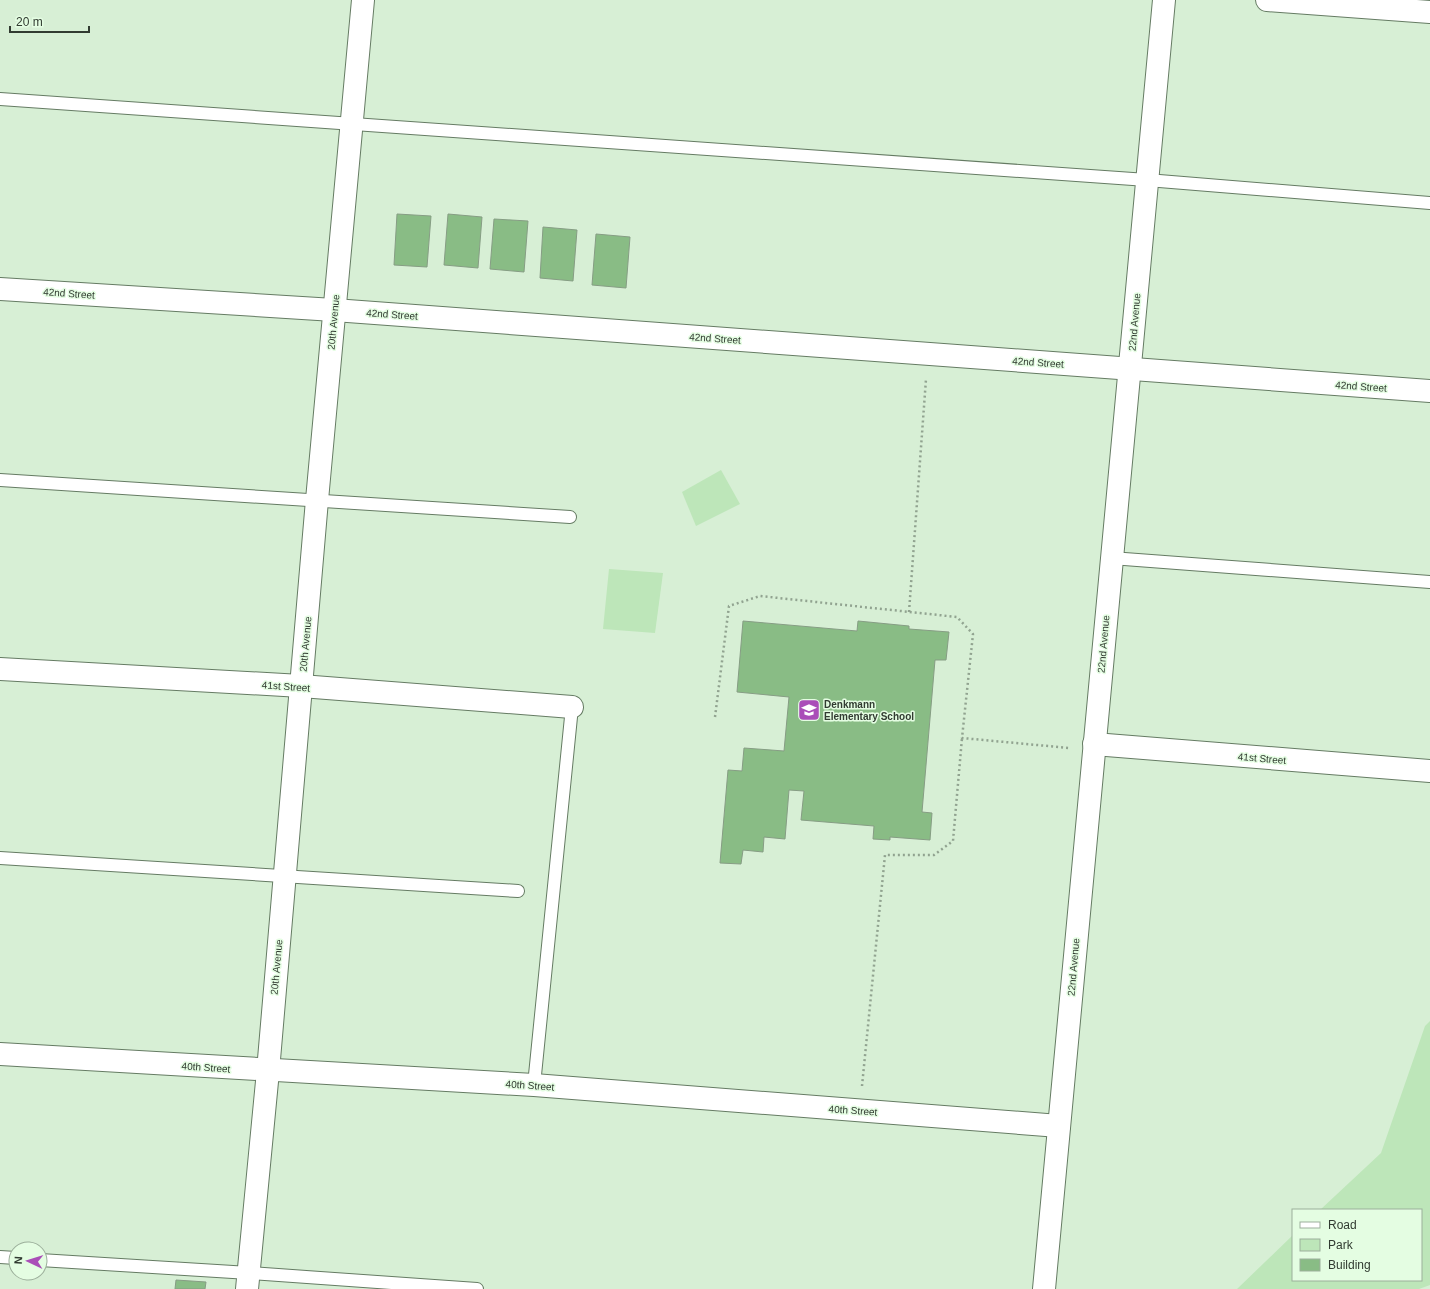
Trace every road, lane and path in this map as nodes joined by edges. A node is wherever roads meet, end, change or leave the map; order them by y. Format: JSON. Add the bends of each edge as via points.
{"nodes":[{"id":1,"x":363,"y":0,"type":"edge"},
{"id":2,"x":1164,"y":0,"type":"edge"},
{"id":3,"x":1267,"y":0,"type":"edge"},
{"id":4,"x":1430,"y":12,"type":"edge"},
{"id":5,"x":0,"y":99,"type":"edge"},
{"id":6,"x":351,"y":124,"type":"junction"},
{"id":7,"x":1148,"y":180,"type":"junction"},
{"id":8,"x":1430,"y":203,"type":"edge"},
{"id":9,"x":0,"y":289,"type":"edge"},
{"id":10,"x":334,"y":310,"type":"junction"},
{"id":11,"x":928,"y":354,"type":"junction"},
{"id":12,"x":1129,"y":369,"type":"junction"},
{"id":13,"x":1430,"y":391,"type":"edge"},
{"id":14,"x":0,"y":480,"type":"edge"},
{"id":15,"x":317,"y":500,"type":"junction"},
{"id":16,"x":570,"y":517,"type":"dead end"},
{"id":17,"x":1111,"y":558,"type":"junction"},
{"id":18,"x":1430,"y":582,"type":"edge"},
{"id":19,"x":909,"y":612,"type":"junction"},
{"id":20,"x":0,"y":669,"type":"edge"},
{"id":21,"x":301,"y":686,"type":"junction"},
{"id":22,"x":572,"y":707,"type":"joint"},
{"id":23,"x":715,"y":717,"type":"dead end"},
{"id":24,"x":962,"y":738,"type":"junction"},
{"id":25,"x":1094,"y":741,"type":"junction"},
{"id":26,"x":1430,"y":771,"type":"edge"},
{"id":27,"x":0,"y":858,"type":"edge"},
{"id":28,"x":284,"y":876,"type":"junction"},
{"id":29,"x":518,"y":891,"type":"dead end"},
{"id":30,"x":0,"y":1054,"type":"edge"},
{"id":31,"x":268,"y":1071,"type":"junction"},
{"id":32,"x":534,"y":1086,"type":"junction"},
{"id":33,"x":859,"y":1110,"type":"junction"},
{"id":34,"x":1059,"y":1126,"type":"junction"},
{"id":35,"x":48,"y":1261,"type":"edge"},
{"id":36,"x":248,"y":1281,"type":"edge"},
{"id":37,"x":477,"y":1289,"type":"edge"},
{"id":38,"x":1044,"y":1289,"type":"edge"}],
"edges":[{"from":1,"to":6,"type":"street","name":"20th Avenue"},
{"from":2,"to":7,"type":"street","name":"22nd Avenue"},
{"from":3,"to":4,"type":"street"},
{"from":5,"to":6,"type":"lane"},
{"from":6,"to":7,"type":"lane"},
{"from":6,"to":10,"type":"street","name":"20th Avenue"},
{"from":7,"to":8,"type":"lane"},
{"from":7,"to":12,"type":"street","name":"22nd Avenue"},
{"from":9,"to":10,"type":"street","name":"42nd Street"},
{"from":10,"to":11,"type":"street","name":"42nd Street"},
{"from":10,"to":15,"type":"street","name":"20th Avenue"},
{"from":11,"to":12,"type":"street","name":"42nd Street"},
{"from":11,"to":19,"type":"path"},
{"from":12,"to":13,"type":"street","name":"42nd Street"},
{"from":12,"to":17,"type":"street","name":"22nd Avenue"},
{"from":14,"to":15,"type":"lane"},
{"from":15,"to":16,"type":"lane"},
{"from":15,"to":21,"type":"street","name":"20th Avenue"},
{"from":17,"to":18,"type":"lane"},
{"from":17,"to":25,"type":"street","name":"22nd Avenue"},
{"from":19,"to":23,"type":"path","via":[[760,596],[729,606]]},
{"from":19,"to":24,"type":"path","via":[[957,617],[973,634]]},
{"from":20,"to":21,"type":"street","name":"41st Street"},
{"from":21,"to":22,"type":"street","name":"41st Street"},
{"from":21,"to":28,"type":"street","name":"20th Avenue"},
{"from":22,"to":32,"type":"lane"},
{"from":24,"to":25,"type":"path","via":[[1074,749]]},
{"from":24,"to":33,"type":"path","via":[[953,841],[934,855],[885,855]]},
{"from":25,"to":26,"type":"street","name":"41st Street"},
{"from":25,"to":34,"type":"street","name":"22nd Avenue"},
{"from":27,"to":28,"type":"lane"},
{"from":28,"to":29,"type":"lane"},
{"from":28,"to":31,"type":"street","name":"20th Avenue"},
{"from":30,"to":31,"type":"street","name":"40th Street"},
{"from":31,"to":32,"type":"street","name":"40th Street"},
{"from":31,"to":36,"type":"street","name":"20th Avenue"},
{"from":32,"to":33,"type":"street","name":"40th Street"},
{"from":33,"to":34,"type":"street","name":"40th Street"},
{"from":34,"to":38,"type":"street","name":"22nd Avenue"},
{"from":35,"to":36,"type":"lane"},
{"from":36,"to":37,"type":"lane"}]}
